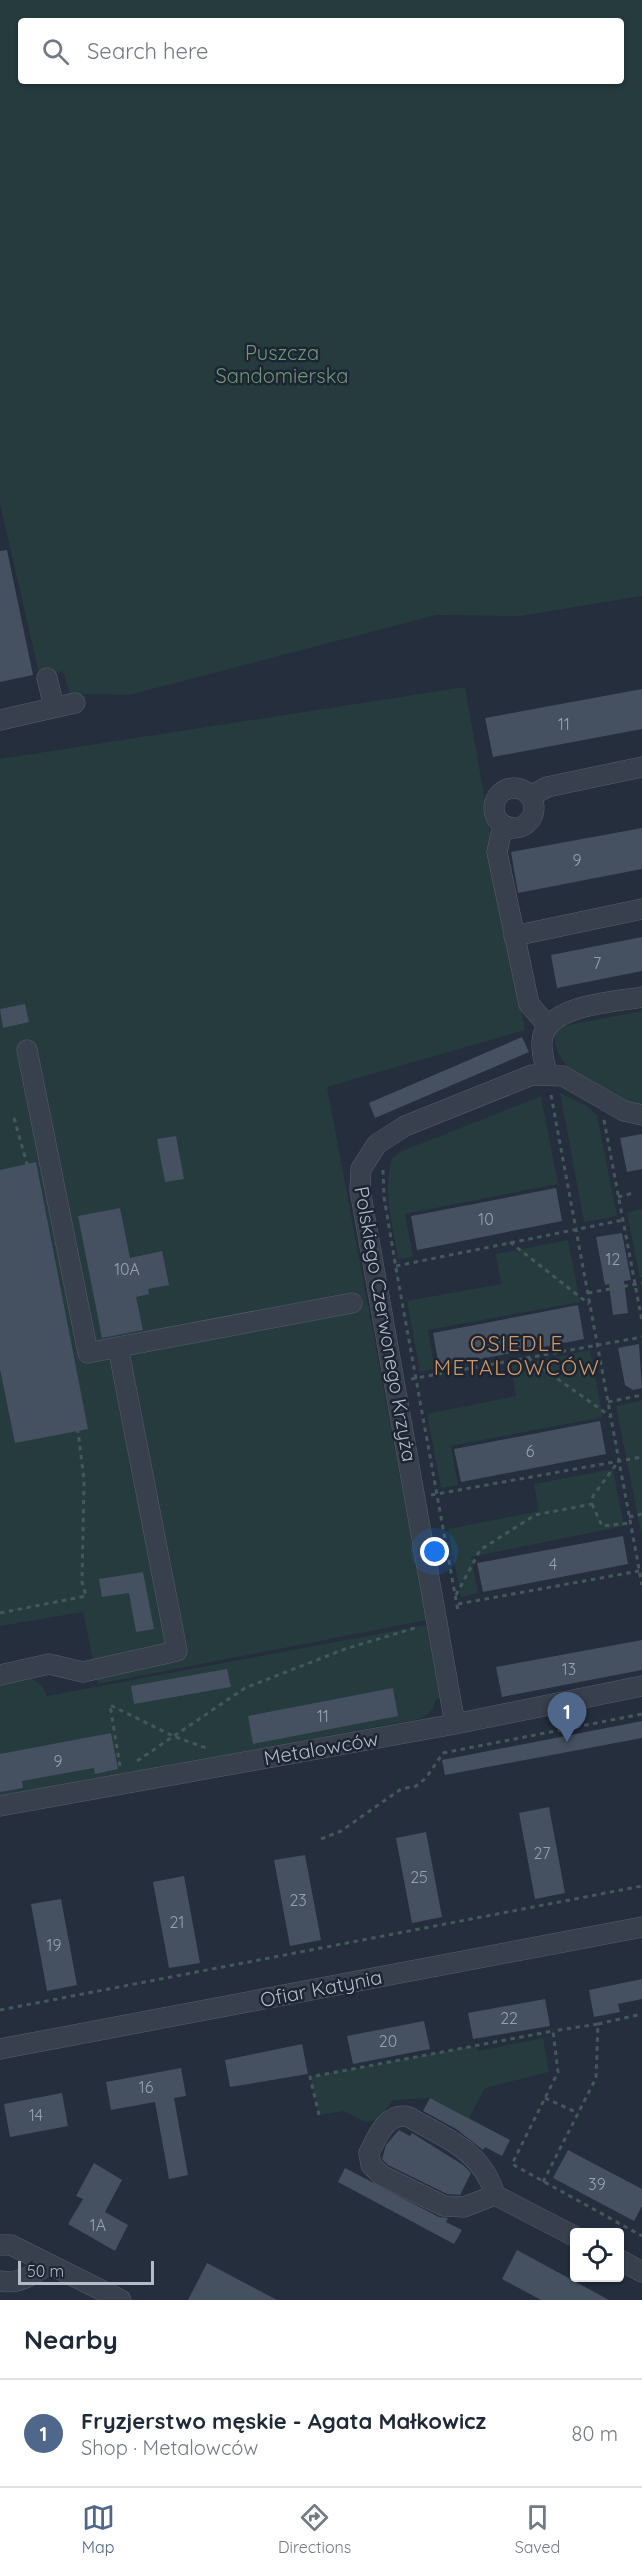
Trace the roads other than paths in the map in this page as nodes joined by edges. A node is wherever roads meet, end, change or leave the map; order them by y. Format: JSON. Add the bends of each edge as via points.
{"nodes":[{"id":1,"x":47,"y":678,"type":"dead end"},
{"id":2,"x":75,"y":703,"type":"dead end"},
{"id":3,"x":54,"y":707,"type":"junction"},
{"id":4,"x":0,"y":720,"type":"edge"},
{"id":5,"x":642,"y":767,"type":"edge"},
{"id":6,"x":531,"y":796,"type":"junction"},
{"id":7,"x":503,"y":825,"type":"junction"},
{"id":8,"x":642,"y":909,"type":"edge"},
{"id":9,"x":514,"y":936,"type":"junction"},
{"id":10,"x":642,"y":997,"type":"edge"},
{"id":11,"x":547,"y":1025,"type":"junction"},
{"id":12,"x":27,"y":1050,"type":"dead end"},
{"id":13,"x":547,"y":1074,"type":"junction"},
{"id":14,"x":642,"y":1115,"type":"edge"},
{"id":15,"x":352,"y":1303,"type":"dead end"},
{"id":16,"x":118,"y":1347,"type":"junction"},
{"id":17,"x":0,"y":1675,"type":"edge"},
{"id":18,"x":642,"y":1686,"type":"edge"},
{"id":19,"x":455,"y":1724,"type":"junction"},
{"id":20,"x":0,"y":1806,"type":"edge"},
{"id":21,"x":642,"y":1927,"type":"edge"},
{"id":22,"x":0,"y":2049,"type":"edge"},
{"id":23,"x":495,"y":2195,"type":"junction"},
{"id":24,"x":570,"y":2234,"type":"edge"},
{"id":25,"x":0,"y":2245,"type":"edge"},
{"id":26,"x":624,"y":2262,"type":"edge"},
{"id":27,"x":49,"y":2264,"type":"junction"},
{"id":28,"x":642,"y":2272,"type":"edge"},
{"id":29,"x":0,"y":2281,"type":"edge"},
{"id":30,"x":120,"y":2300,"type":"edge"}],
"edges":[{"from":1,"to":3,"type":"street"},
{"from":2,"to":3,"type":"street"},
{"from":3,"to":4,"type":"street"},
{"from":5,"to":6,"type":"street","via":[[547,787]]},
{"from":6,"to":7,"type":"street","via":[[535,809],[529,822],[517,828]]},
{"from":6,"to":7,"type":"street","via":[[514,787],[497,796],[495,815]]},
{"from":7,"to":9,"type":"street","via":[[497,852]]},
{"from":8,"to":9,"type":"street"},
{"from":9,"to":11,"type":"street","via":[[529,1004]]},
{"from":10,"to":11,"type":"street","via":[[562,1013]]},
{"from":11,"to":13,"type":"street","via":[[542,1041]]},
{"from":12,"to":16,"type":"street","via":[[88,1353]]},
{"from":13,"to":14,"type":"street","via":[[563,1076],[624,1111]]},
{"from":13,"to":19,"type":"street","name":"Polskiego Czerwonego Krzyża","via":[[532,1075],[405,1126],[377,1144],[361,1169],[360,1190]]},
{"from":15,"to":16,"type":"street"},
{"from":16,"to":17,"type":"street","via":[[177,1651],[83,1672],[49,1664]]},
{"from":18,"to":19,"type":"street","name":"Metalowców"},
{"from":19,"to":20,"type":"street","name":"Metalowców"},
{"from":21,"to":22,"type":"street","name":"Ofiar Katynia"},
{"from":23,"to":23,"type":"street","via":[[478,2160],[409,2117],[402,2115],[389,2121],[369,2153],[371,2165],[381,2175],[444,2206],[464,2207]]},
{"from":23,"to":24,"type":"street"},
{"from":25,"to":27,"type":"street","via":[[12,2244]]},
{"from":26,"to":28,"type":"street"},
{"from":27,"to":29,"type":"street","via":[[30,2277],[10,2283]]},
{"from":27,"to":30,"type":"street"}]}
